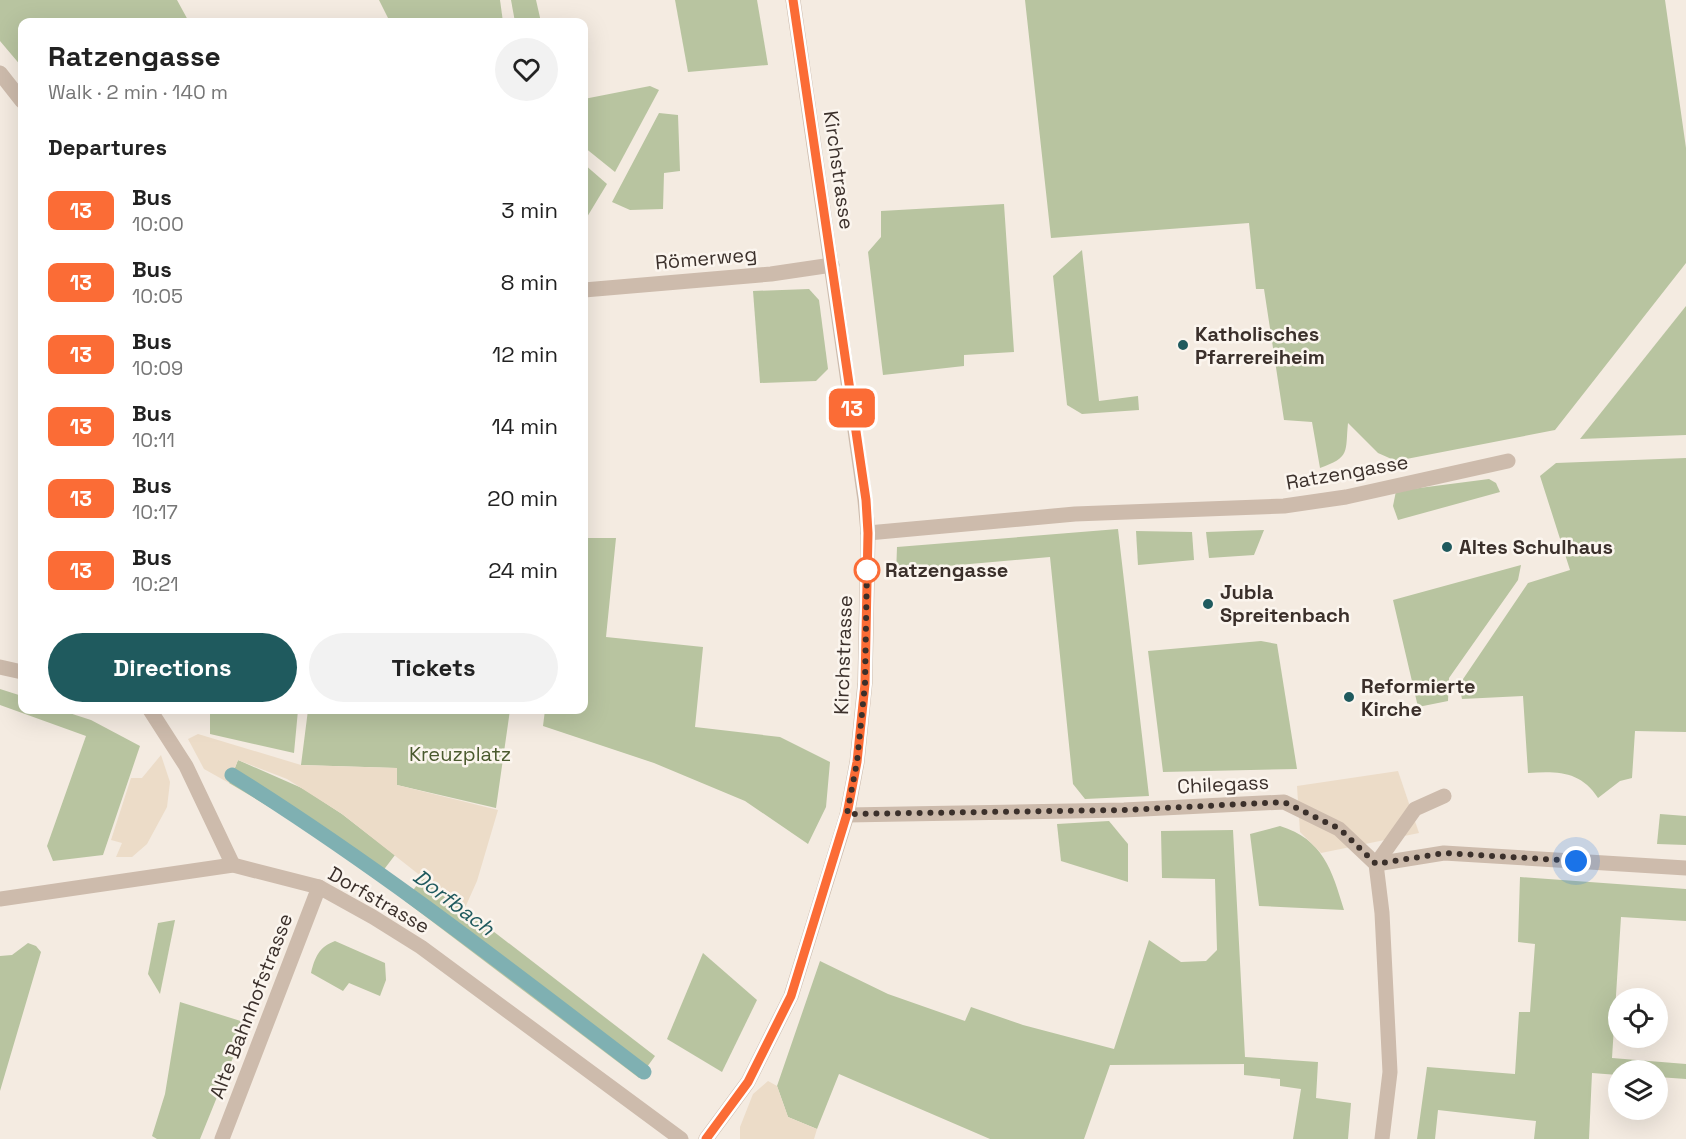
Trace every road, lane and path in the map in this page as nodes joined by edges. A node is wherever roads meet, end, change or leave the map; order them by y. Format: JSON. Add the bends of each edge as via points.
{"nodes":[{"id":1,"x":792,"y":0,"type":"edge"},
{"id":2,"x":0,"y":73,"type":"edge"},
{"id":3,"x":18,"y":96,"type":"edge"},
{"id":4,"x":832,"y":264,"type":"junction"},
{"id":5,"x":588,"y":290,"type":"edge"},
{"id":6,"x":1508,"y":461,"type":"dead end"},
{"id":7,"x":868,"y":533,"type":"junction"},
{"id":8,"x":0,"y":667,"type":"edge"},
{"id":9,"x":18,"y":671,"type":"edge"},
{"id":10,"x":153,"y":714,"type":"edge"},
{"id":11,"x":1444,"y":796,"type":"dead end"},
{"id":12,"x":847,"y":814,"type":"junction"},
{"id":13,"x":1376,"y":864,"type":"junction"},
{"id":14,"x":233,"y":865,"type":"junction"},
{"id":15,"x":1686,"y":868,"type":"edge"},
{"id":16,"x":319,"y":887,"type":"junction"},
{"id":17,"x":0,"y":899,"type":"edge"},
{"id":18,"x":222,"y":1139,"type":"edge"},
{"id":19,"x":681,"y":1139,"type":"edge"},
{"id":20,"x":706,"y":1139,"type":"edge"},
{"id":21,"x":1382,"y":1139,"type":"edge"}],
"edges":[{"from":1,"to":4,"type":"street","name":"Kirchstrasse"},
{"from":2,"to":3,"type":"street"},
{"from":4,"to":5,"type":"street","name":"Römerweg","via":[[771,274]]},
{"from":4,"to":7,"type":"street","name":"Kirchstrasse"},
{"from":6,"to":7,"type":"street","name":"Ratzengasse","via":[[1346,497],[1284,506],[1075,514]]},
{"from":7,"to":12,"type":"street","name":"Kirchstrasse","via":[[865,684]]},
{"from":8,"to":9,"type":"street"},
{"from":10,"to":14,"type":"street","via":[[186,766]]},
{"from":11,"to":13,"type":"street","via":[[1415,809]]},
{"from":12,"to":13,"type":"street","name":"Chilegass","via":[[1124,810],[1284,802],[1340,829]]},
{"from":12,"to":20,"type":"street","name":"Kirchstrasse","via":[[791,996],[748,1082]]},
{"from":13,"to":15,"type":"street","via":[[1444,853]]},
{"from":13,"to":21,"type":"street","via":[[1390,1072]]},
{"from":14,"to":16,"type":"street","name":"Dorfstrasse"},
{"from":14,"to":17,"type":"street","name":"Dorfstrasse"},
{"from":16,"to":18,"type":"street","name":"Alte Bahnhofstrasse"},
{"from":16,"to":19,"type":"street","name":"Dorfstrasse","via":[[421,947]]}]}
